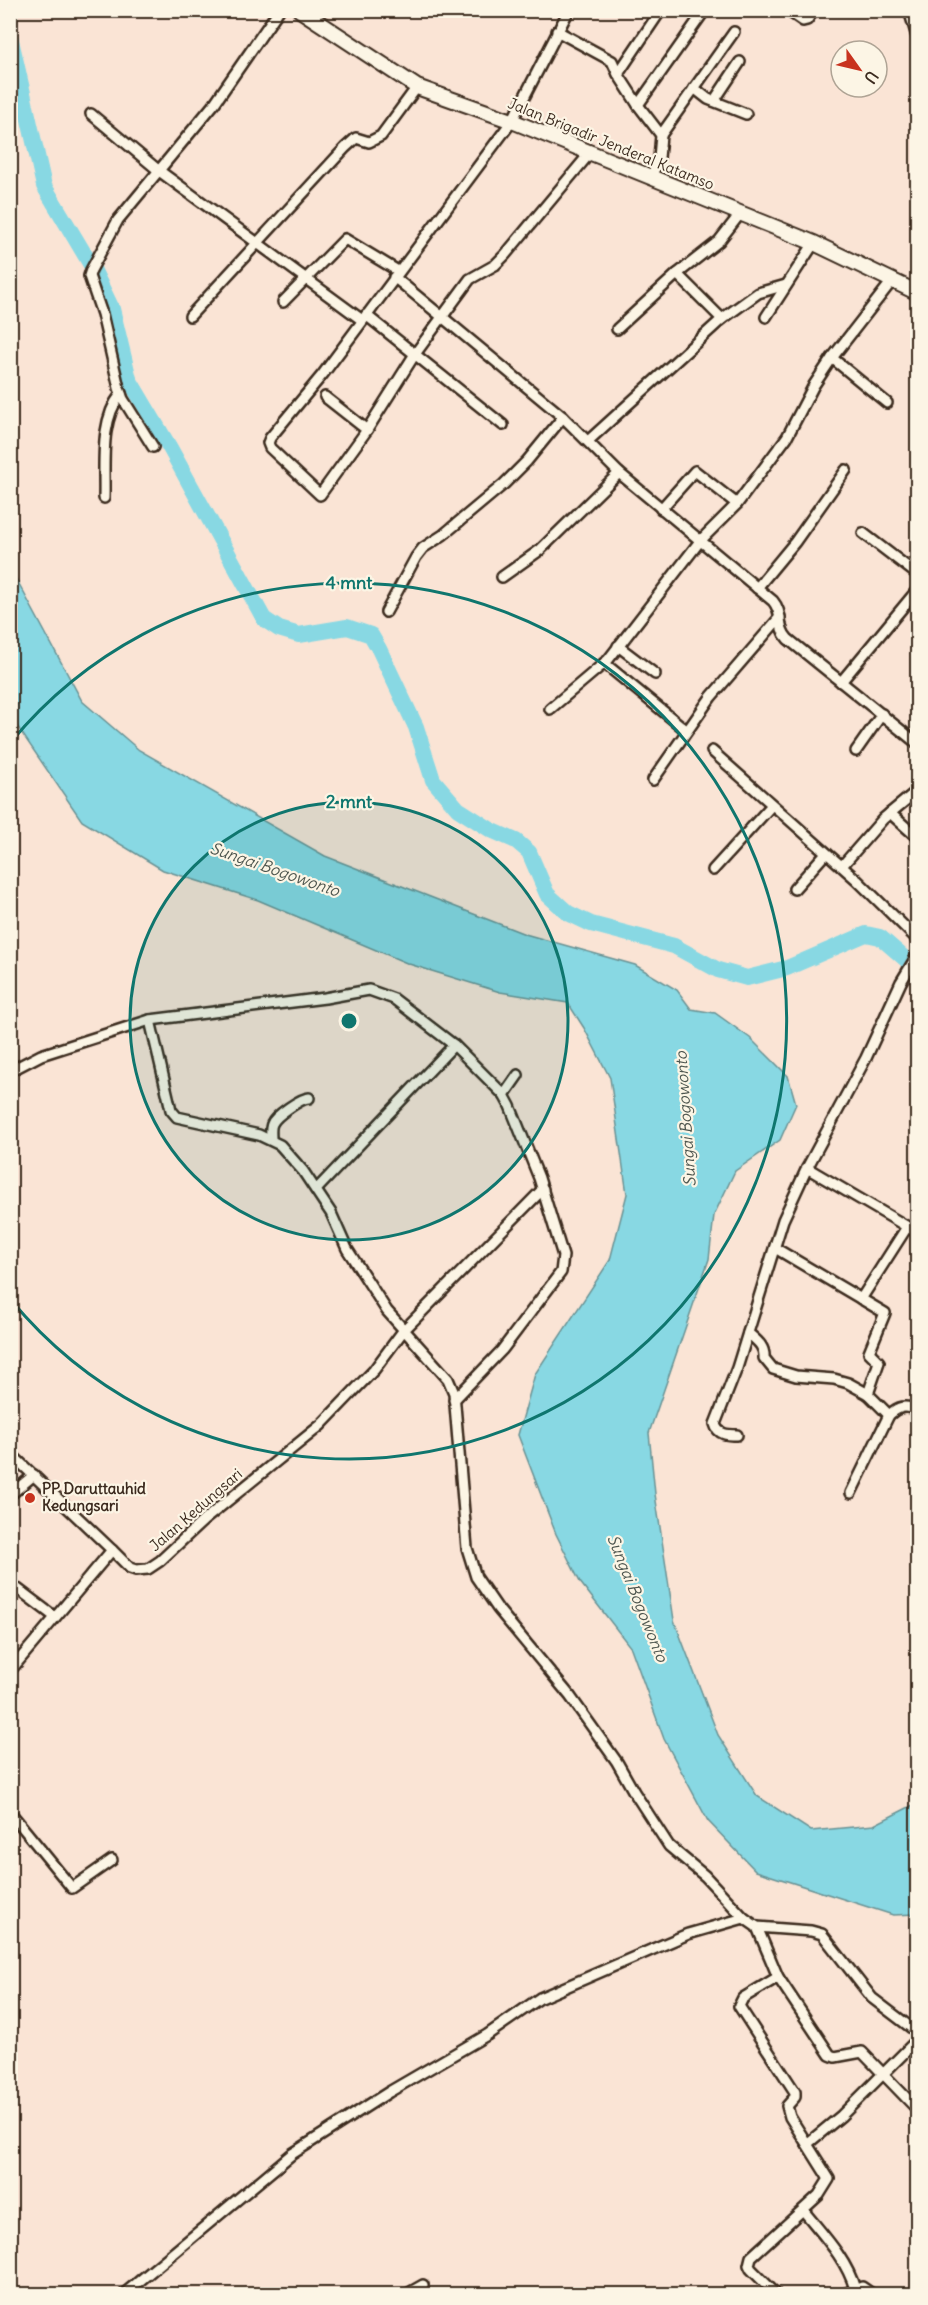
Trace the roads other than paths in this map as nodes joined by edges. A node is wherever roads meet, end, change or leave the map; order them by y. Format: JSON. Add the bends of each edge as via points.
{"nodes":[{"id":1,"x":279,"y":10,"type":"edge"},
{"id":2,"x":300,"y":10,"type":"edge"},
{"id":3,"x":569,"y":10,"type":"edge"},
{"id":4,"x":661,"y":10,"type":"edge"},
{"id":5,"x":705,"y":10,"type":"edge"},
{"id":6,"x":787,"y":10,"type":"edge"},
{"id":7,"x":814,"y":10,"type":"edge"},
{"id":8,"x":909,"y":10,"type":"edge"},
{"id":9,"x":557,"y":31,"type":"junction"},
{"id":10,"x":734,"y":32,"type":"dead end"},
{"id":11,"x":918,"y":40,"type":"edge"},
{"id":12,"x":740,"y":62,"type":"dead end"},
{"id":13,"x":618,"y":74,"type":"junction"},
{"id":14,"x":417,"y":87,"type":"junction"},
{"id":15,"x":694,"y":88,"type":"junction"},
{"id":16,"x":714,"y":101,"type":"junction"},
{"id":17,"x":638,"y":105,"type":"junction"},
{"id":18,"x":91,"y":114,"type":"dead end"},
{"id":19,"x":746,"y":114,"type":"dead end"},
{"id":20,"x":512,"y":121,"type":"junction"},
{"id":21,"x":662,"y":135,"type":"junction"},
{"id":22,"x":590,"y":153,"type":"junction"},
{"id":23,"x":158,"y":170,"type":"junction"},
{"id":24,"x":651,"y":178,"type":"junction"},
{"id":25,"x":740,"y":214,"type":"junction"},
{"id":26,"x":259,"y":243,"type":"junction"},
{"id":27,"x":814,"y":243,"type":"junction"},
{"id":28,"x":396,"y":274,"type":"junction"},
{"id":29,"x":677,"y":274,"type":"junction"},
{"id":30,"x":306,"y":279,"type":"junction"},
{"id":31,"x":892,"y":281,"type":"junction"},
{"id":32,"x":786,"y":285,"type":"junction"},
{"id":33,"x":918,"y":293,"type":"edge"},
{"id":34,"x":283,"y":302,"type":"dead end"},
{"id":35,"x":190,"y":316,"type":"dead end"},
{"id":36,"x":443,"y":316,"type":"junction"},
{"id":37,"x":765,"y":317,"type":"dead end"},
{"id":38,"x":364,"y":318,"type":"junction"},
{"id":39,"x":722,"y":319,"type":"junction"},
{"id":40,"x":616,"y":329,"type":"dead end"},
{"id":41,"x":415,"y":354,"type":"junction"},
{"id":42,"x":832,"y":358,"type":"junction"},
{"id":43,"x":121,"y":394,"type":"junction"},
{"id":44,"x":325,"y":397,"type":"dead end"},
{"id":45,"x":887,"y":403,"type":"dead end"},
{"id":46,"x":563,"y":417,"type":"junction"},
{"id":47,"x":503,"y":425,"type":"dead end"},
{"id":48,"x":367,"y":430,"type":"junction"},
{"id":49,"x":588,"y":441,"type":"junction"},
{"id":50,"x":153,"y":447,"type":"dead end"},
{"id":51,"x":846,"y":471,"type":"dead end"},
{"id":52,"x":619,"y":474,"type":"junction"},
{"id":53,"x":104,"y":498,"type":"dead end"},
{"id":54,"x":737,"y":504,"type":"junction"},
{"id":55,"x":661,"y":509,"type":"junction"},
{"id":56,"x":863,"y":533,"type":"dead end"},
{"id":57,"x":700,"y":541,"type":"junction"},
{"id":58,"x":918,"y":575,"type":"edge"},
{"id":59,"x":502,"y":577,"type":"dead end"},
{"id":60,"x":757,"y":588,"type":"junction"},
{"id":61,"x":918,"y":589,"type":"edge"},
{"id":62,"x":386,"y":612,"type":"dead end"},
{"id":63,"x":780,"y":617,"type":"junction"},
{"id":64,"x":618,"y":646,"type":"junction"},
{"id":65,"x":604,"y":663,"type":"junction"},
{"id":66,"x":655,"y":674,"type":"dead end"},
{"id":67,"x":841,"y":682,"type":"junction"},
{"id":68,"x":550,"y":709,"type":"dead end"},
{"id":69,"x":882,"y":714,"type":"junction"},
{"id":70,"x":686,"y":730,"type":"junction"},
{"id":71,"x":918,"y":744,"type":"edge"},
{"id":72,"x":712,"y":751,"type":"dead end"},
{"id":73,"x":856,"y":751,"type":"dead end"},
{"id":74,"x":653,"y":780,"type":"dead end"},
{"id":75,"x":918,"y":790,"type":"edge"},
{"id":76,"x":772,"y":805,"type":"junction"},
{"id":77,"x":890,"y":813,"type":"junction"},
{"id":78,"x":918,"y":838,"type":"edge"},
{"id":79,"x":826,"y":853,"type":"junction"},
{"id":80,"x":842,"y":866,"type":"junction"},
{"id":81,"x":712,"y":870,"type":"dead end"},
{"id":82,"x":794,"y":889,"type":"dead end"},
{"id":83,"x":918,"y":945,"type":"edge"},
{"id":84,"x":916,"y":957,"type":"edge"},
{"id":85,"x":150,"y":1020,"type":"junction"},
{"id":86,"x":454,"y":1045,"type":"junction"},
{"id":87,"x":10,"y":1071,"type":"edge"},
{"id":88,"x":518,"y":1075,"type":"dead end"},
{"id":89,"x":504,"y":1095,"type":"junction"},
{"id":90,"x":309,"y":1098,"type":"dead end"},
{"id":91,"x":272,"y":1139,"type":"junction"},
{"id":92,"x":807,"y":1168,"type":"junction"},
{"id":93,"x":543,"y":1189,"type":"junction"},
{"id":94,"x":316,"y":1190,"type":"junction"},
{"id":95,"x":907,"y":1227,"type":"junction"},
{"id":96,"x":918,"y":1233,"type":"edge"},
{"id":97,"x":775,"y":1248,"type":"junction"},
{"id":98,"x":861,"y":1299,"type":"junction"},
{"id":99,"x":403,"y":1330,"type":"junction"},
{"id":100,"x":748,"y":1333,"type":"junction"},
{"id":101,"x":868,"y":1394,"type":"junction"},
{"id":102,"x":454,"y":1400,"type":"junction"},
{"id":103,"x":918,"y":1410,"type":"edge"},
{"id":104,"x":889,"y":1415,"type":"junction"},
{"id":105,"x":737,"y":1435,"type":"dead end"},
{"id":106,"x":10,"y":1453,"type":"edge"},
{"id":107,"x":34,"y":1475,"type":"junction"},
{"id":108,"x":850,"y":1493,"type":"dead end"},
{"id":109,"x":10,"y":1495,"type":"edge"},
{"id":110,"x":112,"y":1551,"type":"junction"},
{"id":111,"x":10,"y":1583,"type":"edge"},
{"id":112,"x":55,"y":1617,"type":"junction"},
{"id":113,"x":10,"y":1671,"type":"edge"},
{"id":114,"x":10,"y":1812,"type":"edge"},
{"id":115,"x":112,"y":1860,"type":"dead end"},
{"id":116,"x":744,"y":1918,"type":"junction"},
{"id":117,"x":757,"y":1927,"type":"junction"},
{"id":118,"x":778,"y":1977,"type":"junction"},
{"id":119,"x":918,"y":2033,"type":"edge"},
{"id":120,"x":918,"y":2039,"type":"edge"},
{"id":121,"x":884,"y":2074,"type":"junction"},
{"id":122,"x":918,"y":2110,"type":"edge"},
{"id":123,"x":807,"y":2144,"type":"junction"},
{"id":124,"x":802,"y":2210,"type":"junction"},
{"id":125,"x":423,"y":2285,"type":"dead end"},
{"id":126,"x":855,"y":2289,"type":"junction"},
{"id":127,"x":124,"y":2295,"type":"edge"},
{"id":128,"x":407,"y":2295,"type":"edge"},
{"id":129,"x":776,"y":2295,"type":"edge"},
{"id":130,"x":844,"y":2295,"type":"edge"},
{"id":131,"x":872,"y":2295,"type":"edge"}],
"edges":[{"from":1,"to":23,"type":"street","via":[[214,104]]},
{"from":2,"to":14,"type":"main road","name":"Jalan Brigadir Jenderal Katamso"},
{"from":3,"to":9,"type":"street"},
{"from":4,"to":13,"type":"street"},
{"from":5,"to":17,"type":"street"},
{"from":6,"to":7,"type":"street","via":[[803,21]]},
{"from":8,"to":11,"type":"street"},
{"from":9,"to":13,"type":"street","via":[[612,61]]},
{"from":9,"to":20,"type":"street"},
{"from":10,"to":15,"type":"street"},
{"from":12,"to":16,"type":"street"},
{"from":13,"to":17,"type":"street"},
{"from":14,"to":20,"type":"main road","name":"Jalan Brigadir Jenderal Katamso"},
{"from":14,"to":26,"type":"street","via":[[381,136],[369,142],[356,138]]},
{"from":15,"to":16,"type":"street"},
{"from":15,"to":21,"type":"street"},
{"from":16,"to":19,"type":"street"},
{"from":17,"to":21,"type":"street"},
{"from":18,"to":23,"type":"street"},
{"from":20,"to":22,"type":"main road","name":"Jalan Brigadir Jenderal Katamso"},
{"from":20,"to":28,"type":"street"},
{"from":21,"to":24,"type":"street"},
{"from":22,"to":24,"type":"main road","name":"Jalan Brigadir Jenderal Katamso"},
{"from":22,"to":36,"type":"street","via":[[505,255],[470,279]]},
{"from":23,"to":26,"type":"street"},
{"from":23,"to":43,"type":"street","via":[[118,220],[90,276]]},
{"from":24,"to":25,"type":"main road","name":"Jalan Brigadir Jenderal Katamso"},
{"from":25,"to":27,"type":"main road","name":"Jalan Brigadir Jenderal Katamso"},
{"from":25,"to":29,"type":"street","via":[[719,241]]},
{"from":26,"to":30,"type":"street"},
{"from":26,"to":35,"type":"street"},
{"from":27,"to":31,"type":"main road","name":"Jalan Brigadir Jenderal Katamso"},
{"from":27,"to":32,"type":"street"},
{"from":28,"to":30,"type":"street","via":[[345,239]]},
{"from":28,"to":36,"type":"street"},
{"from":28,"to":38,"type":"street"},
{"from":29,"to":39,"type":"street"},
{"from":29,"to":40,"type":"street"},
{"from":30,"to":34,"type":"street"},
{"from":30,"to":38,"type":"street"},
{"from":31,"to":33,"type":"main road","name":"Jalan Brigadir Jenderal Katamso"},
{"from":31,"to":42,"type":"street"},
{"from":32,"to":37,"type":"street"},
{"from":32,"to":39,"type":"street","via":[[758,293]]},
{"from":36,"to":41,"type":"street"},
{"from":36,"to":46,"type":"street"},
{"from":38,"to":41,"type":"street"},
{"from":38,"to":48,"type":"street","via":[[268,443],[320,495]]},
{"from":39,"to":49,"type":"street"},
{"from":41,"to":47,"type":"street"},
{"from":41,"to":48,"type":"street"},
{"from":42,"to":45,"type":"street"},
{"from":42,"to":54,"type":"street","via":[[787,436]]},
{"from":43,"to":50,"type":"street"},
{"from":43,"to":53,"type":"street","via":[[108,420]]},
{"from":44,"to":48,"type":"street"},
{"from":46,"to":49,"type":"street"},
{"from":46,"to":62,"type":"street","via":[[504,484],[423,548]]},
{"from":49,"to":52,"type":"street"},
{"from":51,"to":60,"type":"street"},
{"from":52,"to":55,"type":"street"},
{"from":52,"to":59,"type":"street","via":[[540,550]]},
{"from":54,"to":55,"type":"street","via":[[695,471]]},
{"from":54,"to":57,"type":"street"},
{"from":55,"to":57,"type":"street"},
{"from":56,"to":58,"type":"street"},
{"from":57,"to":60,"type":"street"},
{"from":57,"to":64,"type":"street"},
{"from":60,"to":63,"type":"street","via":[[778,607]]},
{"from":61,"to":67,"type":"street"},
{"from":63,"to":67,"type":"street","via":[[782,632],[788,639]]},
{"from":63,"to":70,"type":"street"},
{"from":64,"to":65,"type":"street"},
{"from":64,"to":66,"type":"street"},
{"from":65,"to":68,"type":"street"},
{"from":65,"to":70,"type":"street"},
{"from":67,"to":69,"type":"street"},
{"from":69,"to":71,"type":"street"},
{"from":69,"to":73,"type":"street"},
{"from":70,"to":74,"type":"street"},
{"from":72,"to":76,"type":"street"},
{"from":75,"to":77,"type":"street"},
{"from":76,"to":79,"type":"street"},
{"from":76,"to":81,"type":"street"},
{"from":77,"to":78,"type":"street"},
{"from":77,"to":80,"type":"street"},
{"from":79,"to":80,"type":"street"},
{"from":79,"to":82,"type":"street"},
{"from":80,"to":83,"type":"street","via":[[915,937]]},
{"from":84,"to":92,"type":"street"},
{"from":85,"to":86,"type":"street","via":[[369,990],[394,999]]},
{"from":85,"to":87,"type":"street","via":[[41,1055]]},
{"from":85,"to":91,"type":"street","via":[[171,1110],[177,1117]]},
{"from":86,"to":89,"type":"street"},
{"from":86,"to":94,"type":"street"},
{"from":88,"to":89,"type":"street"},
{"from":89,"to":93,"type":"street"},
{"from":90,"to":91,"type":"street","via":[[300,1100],[272,1122]]},
{"from":91,"to":94,"type":"street","via":[[289,1154]]},
{"from":92,"to":95,"type":"street"},
{"from":92,"to":97,"type":"street"},
{"from":93,"to":99,"type":"street"},
{"from":93,"to":102,"type":"street","via":[[563,1256],[561,1272],[502,1350]]},
{"from":94,"to":99,"type":"street","via":[[368,1283]]},
{"from":95,"to":96,"type":"street"},
{"from":95,"to":98,"type":"street"},
{"from":97,"to":98,"type":"street"},
{"from":97,"to":100,"type":"street"},
{"from":98,"to":101,"type":"street","via":[[885,1312],[869,1352],[879,1362]]},
{"from":99,"to":102,"type":"street","via":[[448,1379]]},
{"from":99,"to":110,"type":"street","name":"Jalan Kedungsari","via":[[374,1370],[321,1425],[160,1561],[136,1570]]},
{"from":100,"to":101,"type":"street","via":[[761,1345],[764,1358],[773,1369],[796,1376],[834,1379]]},
{"from":100,"to":105,"type":"street","via":[[715,1424],[726,1435]]},
{"from":101,"to":104,"type":"street"},
{"from":102,"to":116,"type":"street","via":[[467,1548],[476,1577],[611,1753],[669,1846],[705,1876]]},
{"from":103,"to":104,"type":"street","via":[[898,1407]]},
{"from":104,"to":108,"type":"street"},
{"from":106,"to":107,"type":"street"},
{"from":107,"to":109,"type":"street"},
{"from":107,"to":110,"type":"street"},
{"from":110,"to":112,"type":"street"},
{"from":111,"to":112,"type":"street"},
{"from":112,"to":113,"type":"street"},
{"from":114,"to":115,"type":"street","via":[[72,1888]]},
{"from":116,"to":117,"type":"street"},
{"from":116,"to":127,"type":"street","via":[[688,1934],[540,1998],[487,2035],[292,2154]]},
{"from":117,"to":118,"type":"street"},
{"from":117,"to":119,"type":"street","via":[[822,1934],[872,1998]]},
{"from":118,"to":121,"type":"street","via":[[830,2055],[862,2052]]},
{"from":118,"to":123,"type":"street","via":[[743,1998],[740,2007],[795,2092],[788,2109]]},
{"from":120,"to":121,"type":"street"},
{"from":121,"to":122,"type":"street"},
{"from":121,"to":123,"type":"street"},
{"from":123,"to":124,"type":"street","via":[[829,2179]]},
{"from":124,"to":126,"type":"street","via":[[832,2246]]},
{"from":124,"to":129,"type":"street","via":[[749,2261],[751,2269]]},
{"from":125,"to":128,"type":"street"},
{"from":126,"to":130,"type":"street"},
{"from":126,"to":131,"type":"street","via":[[865,2288]]}]}
